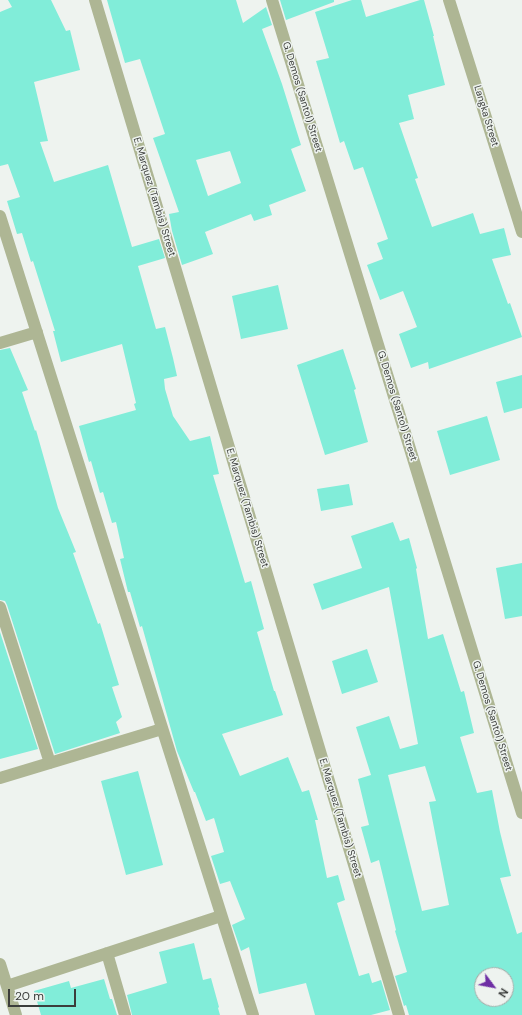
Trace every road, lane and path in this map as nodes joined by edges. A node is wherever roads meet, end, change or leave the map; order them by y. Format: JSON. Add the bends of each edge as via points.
{"nodes":[{"id":1,"x":95,"y":0,"type":"edge"},
{"id":2,"x":272,"y":0,"type":"edge"},
{"id":3,"x":449,"y":0,"type":"edge"},
{"id":4,"x":0,"y":216,"type":"edge"},
{"id":5,"x":522,"y":232,"type":"edge"},
{"id":6,"x":37,"y":332,"type":"junction"},
{"id":7,"x":0,"y":343,"type":"edge"},
{"id":8,"x":0,"y":607,"type":"edge"},
{"id":9,"x":162,"y":729,"type":"junction"},
{"id":10,"x":50,"y":763,"type":"junction"},
{"id":11,"x":0,"y":778,"type":"edge"},
{"id":12,"x":522,"y":812,"type":"edge"},
{"id":13,"x":221,"y":916,"type":"junction"},
{"id":14,"x":106,"y":953,"type":"junction"},
{"id":15,"x":0,"y":964,"type":"edge"},
{"id":16,"x":7,"y":986,"type":"junction"},
{"id":17,"x":16,"y":1015,"type":"edge"},
{"id":18,"x":126,"y":1015,"type":"edge"},
{"id":19,"x":253,"y":1015,"type":"edge"},
{"id":20,"x":399,"y":1015,"type":"edge"}],
"edges":[{"from":1,"to":20,"type":"street","name":"E. Marquez (Tambis) Street"},
{"from":2,"to":12,"type":"street","name":"G. Demos (Santol) Street"},
{"from":3,"to":5,"type":"street","name":"Langka Street"},
{"from":4,"to":6,"type":"street"},
{"from":6,"to":7,"type":"street"},
{"from":6,"to":9,"type":"street"},
{"from":8,"to":10,"type":"street"},
{"from":9,"to":10,"type":"street"},
{"from":9,"to":13,"type":"street"},
{"from":10,"to":11,"type":"street"},
{"from":13,"to":14,"type":"street"},
{"from":13,"to":19,"type":"street"},
{"from":14,"to":16,"type":"street"},
{"from":14,"to":18,"type":"street"},
{"from":15,"to":16,"type":"street"},
{"from":16,"to":17,"type":"street"}]}
